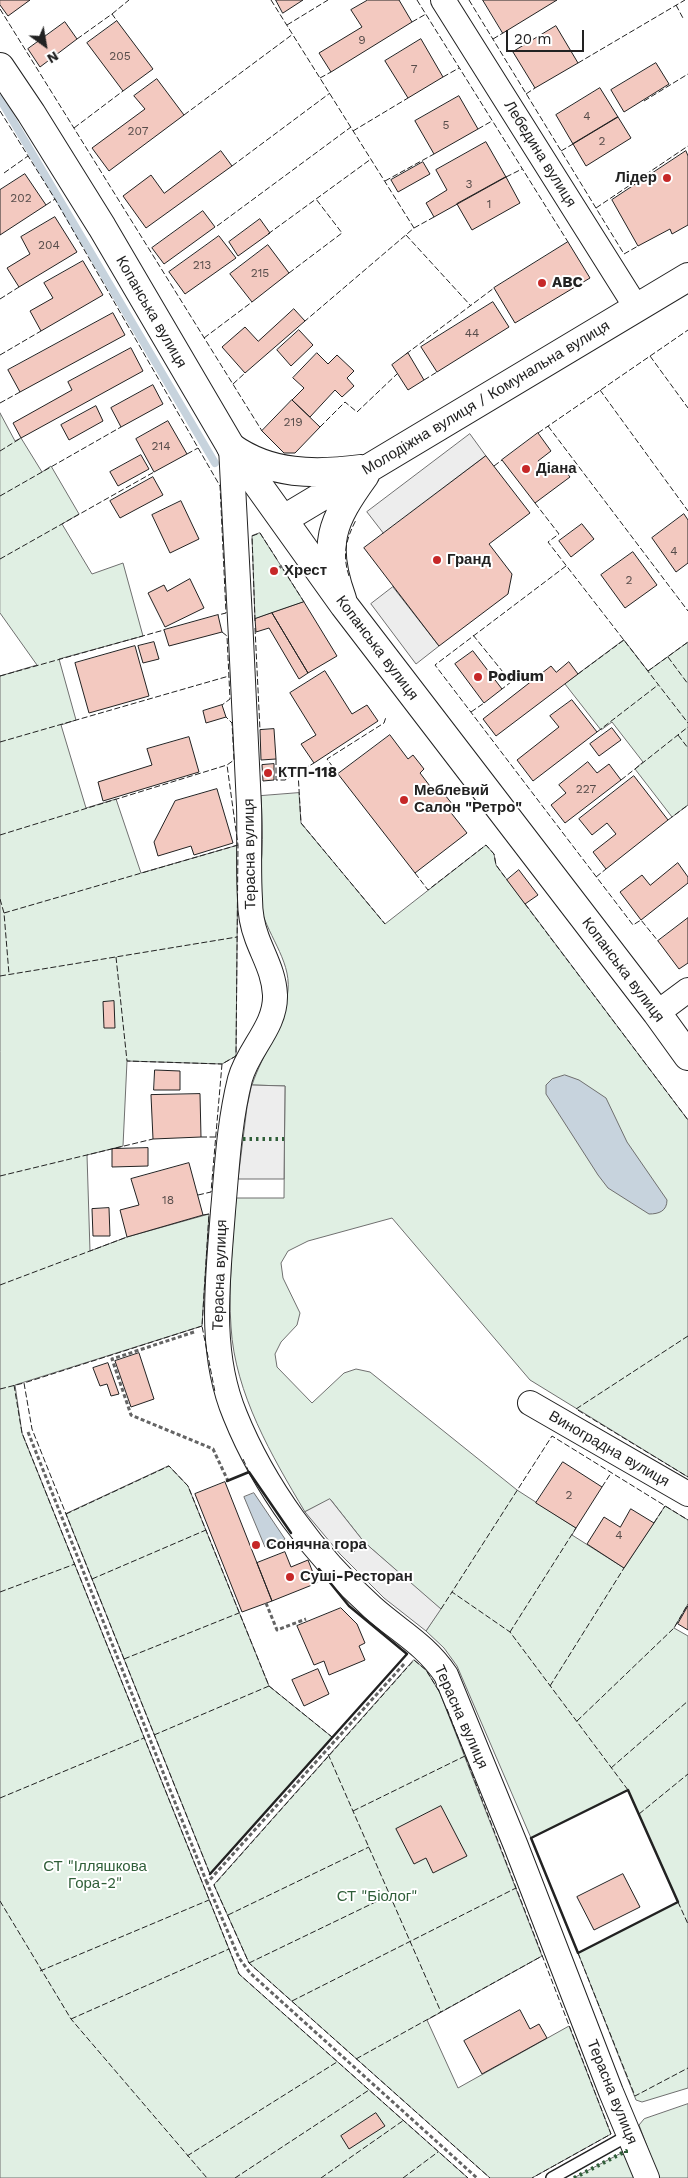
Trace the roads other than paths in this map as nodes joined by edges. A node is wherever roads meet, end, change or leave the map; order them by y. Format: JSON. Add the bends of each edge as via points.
{"nodes":[{"id":1,"x":443,"y":0,"type":"edge"},
{"id":2,"x":0,"y":67,"type":"edge"},
{"id":3,"x":688,"y":277,"type":"edge"},
{"id":4,"x":636,"y":307,"type":"junction"},
{"id":5,"x":231,"y":447,"type":"junction"},
{"id":6,"x":370,"y":468,"type":"junction"},
{"id":7,"x":284,"y":520,"type":"junction"},
{"id":8,"x":344,"y":605,"type":"junction"},
{"id":9,"x":688,"y":990,"type":"edge"},
{"id":10,"x":657,"y":1013,"type":"junction"},
{"id":11,"x":688,"y":1056,"type":"edge"},
{"id":12,"x":530,"y":1403,"type":"dead end"},
{"id":13,"x":688,"y":1494,"type":"edge"},
{"id":14,"x":629,"y":2136,"type":"junction"},
{"id":15,"x":552,"y":2178,"type":"edge"},
{"id":16,"x":648,"y":2178,"type":"edge"}],
"edges":[{"from":1,"to":4,"type":"street","name":"Лебедина вулиця"},
{"from":2,"to":5,"type":"main road","name":"Копанська вулиця","via":[[102,227]]},
{"from":3,"to":4,"type":"main road","name":"Молодіжна вулиця / Комунальна вулиця"},
{"from":4,"to":6,"type":"main road","name":"Молодіжна вулиця / Комунальна вулиця"},
{"from":5,"to":6,"type":"main road","via":[[246,458],[282,470],[320,473]]},
{"from":5,"to":7,"type":"main road","name":"Копанська вулиця"},
{"from":5,"to":14,"type":"street","name":"Терасна вулиця","via":[[249,801],[251,919],[269,966],[275,997],[272,1016],[243,1070],[229,1136],[216,1299],[218,1349],[225,1385],[246,1439],[279,1497],[302,1529],[351,1587],[421,1645],[446,1676]]},
{"from":6,"to":7,"type":"main road","name":"Молодіжна вулиця / Комунальна вулиця"},
{"from":6,"to":8,"type":"main road","via":[[344,507],[333,535],[331,562]]},
{"from":7,"to":8,"type":"main road","name":"Копанська вулиця"},
{"from":8,"to":10,"type":"main road","name":"Копанська вулиця"},
{"from":9,"to":10,"type":"street"},
{"from":10,"to":11,"type":"main road","name":"Копанська вулиця"},
{"from":12,"to":13,"type":"street","name":"Виноградна вулиця"},
{"from":14,"to":15,"type":"lane"},
{"from":14,"to":16,"type":"street","name":"Терасна вулиця"}]}
